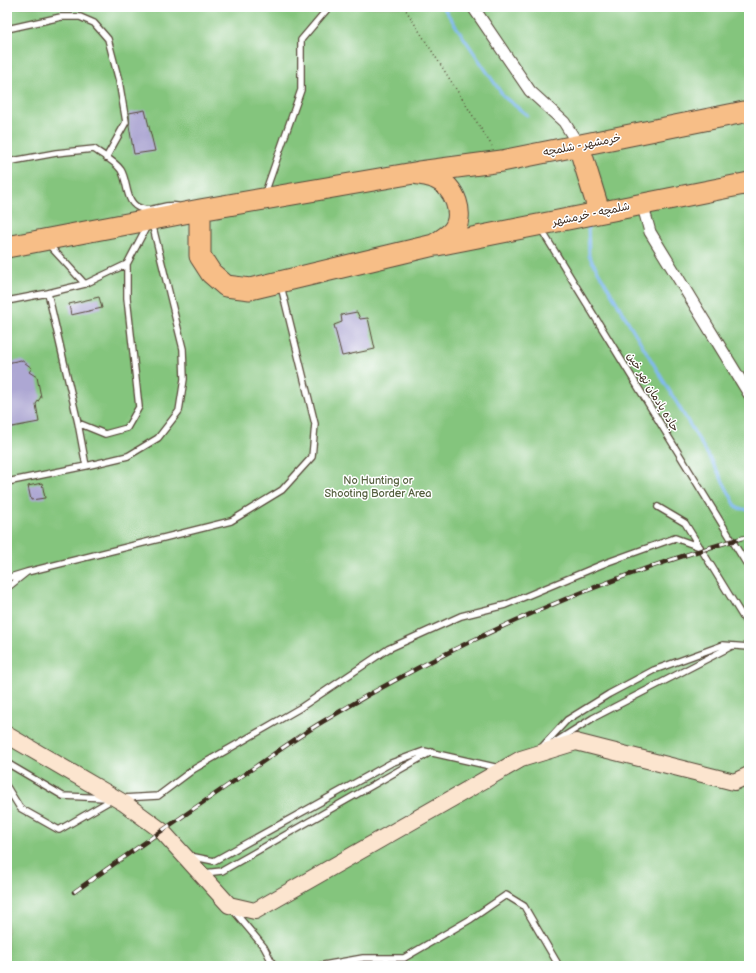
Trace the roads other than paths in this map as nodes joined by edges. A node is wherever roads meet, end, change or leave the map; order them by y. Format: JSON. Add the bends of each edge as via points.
{"nodes":[{"id":1,"x":329,"y":7,"type":"edge"},
{"id":2,"x":473,"y":7,"type":"edge"},
{"id":3,"x":7,"y":29,"type":"edge"},
{"id":4,"x":749,"y":111,"type":"edge"},
{"id":5,"x":579,"y":146,"type":"junction"},
{"id":6,"x":106,"y":158,"type":"junction"},
{"id":7,"x":7,"y":162,"type":"edge"},
{"id":8,"x":414,"y":173,"type":"junction"},
{"id":9,"x":749,"y":183,"type":"edge"},
{"id":10,"x":263,"y":199,"type":"junction"},
{"id":11,"x":642,"y":203,"type":"junction"},
{"id":12,"x":196,"y":210,"type":"junction"},
{"id":13,"x":598,"y":211,"type":"junction"},
{"id":14,"x":151,"y":219,"type":"junction"},
{"id":15,"x":539,"y":226,"type":"junction"},
{"id":16,"x":44,"y":240,"type":"junction"},
{"id":17,"x":434,"y":246,"type":"junction"},
{"id":18,"x":7,"y":247,"type":"edge"},
{"id":19,"x":127,"y":264,"type":"junction"},
{"id":20,"x":280,"y":282,"type":"junction"},
{"id":21,"x":85,"y":284,"type":"junction"},
{"id":22,"x":48,"y":293,"type":"junction"},
{"id":23,"x":7,"y":301,"type":"edge"},
{"id":24,"x":749,"y":394,"type":"edge"},
{"id":25,"x":78,"y":423,"type":"junction"},
{"id":26,"x":86,"y":466,"type":"junction"},
{"id":27,"x":7,"y":482,"type":"edge"},
{"id":28,"x":658,"y":507,"type":"dead end"},
{"id":29,"x":700,"y":547,"type":"junction"},
{"id":30,"x":749,"y":568,"type":"edge"},
{"id":31,"x":27,"y":572,"type":"junction"},
{"id":32,"x":7,"y":578,"type":"edge"},
{"id":33,"x":7,"y":588,"type":"edge"},
{"id":34,"x":749,"y":627,"type":"edge"},
{"id":35,"x":733,"y":646,"type":"junction"},
{"id":36,"x":749,"y":647,"type":"edge"},
{"id":37,"x":7,"y":735,"type":"edge"},
{"id":38,"x":431,"y":752,"type":"junction"},
{"id":39,"x":536,"y":754,"type":"junction"},
{"id":40,"x":7,"y":763,"type":"edge"},
{"id":41,"x":503,"y":769,"type":"junction"},
{"id":42,"x":749,"y":775,"type":"edge"},
{"id":43,"x":7,"y":787,"type":"edge"},
{"id":44,"x":115,"y":798,"type":"junction"},
{"id":45,"x":183,"y":855,"type":"junction"},
{"id":46,"x":199,"y":873,"type":"junction"},
{"id":47,"x":229,"y":905,"type":"junction"},
{"id":48,"x":348,"y":961,"type":"junction"},
{"id":49,"x":274,"y":966,"type":"edge"},
{"id":50,"x":318,"y":966,"type":"edge"},
{"id":51,"x":354,"y":966,"type":"edge"},
{"id":52,"x":559,"y":966,"type":"edge"}],
"edges":[{"from":1,"to":10,"type":"lane","via":[[301,40],[301,90]]},
{"from":2,"to":5,"type":"street","via":[[530,91],[564,122]]},
{"from":3,"to":6,"type":"lane","via":[[61,17],[80,17],[94,23],[108,39],[120,81],[126,122]]},
{"from":4,"to":5,"type":"highway","name":"خرمشهر - شلمچه"},
{"from":5,"to":8,"type":"highway","name":"خرمشهر - شلمچه","via":[[502,161]]},
{"from":5,"to":13,"type":"highway"},
{"from":6,"to":7,"type":"lane","via":[[94,149]]},
{"from":6,"to":12,"type":"lane","via":[[121,171],[127,192],[134,204],[144,210],[170,204]]},
{"from":8,"to":10,"type":"highway","name":"خرمشهر - شلمچه"},
{"from":8,"to":17,"type":"highway","via":[[436,178],[456,199],[459,216],[452,232]]},
{"from":9,"to":11,"type":"highway","name":"شلمچه - خرمشهر"},
{"from":10,"to":12,"type":"highway","name":"خرمشهر - شلمچه"},
{"from":11,"to":13,"type":"highway","name":"شلمچه - خرمشهر"},
{"from":11,"to":24,"type":"street","via":[[650,232]]},
{"from":12,"to":14,"type":"highway","name":"خرمشهر - شلمچه"},
{"from":12,"to":20,"type":"highway","name":"شلمچه - خرمشهر","via":[[200,256],[211,273],[226,286],[250,289]]},
{"from":13,"to":15,"type":"highway","name":"شلمچه - خرمشهر"},
{"from":14,"to":16,"type":"highway","name":"خرمشهر - شلمچه"},
{"from":14,"to":19,"type":"lane"},
{"from":14,"to":26,"type":"lane","via":[[183,349],[184,378],[179,411],[158,438],[128,456]]},
{"from":15,"to":17,"type":"highway","name":"شلمچه - خرمشهر"},
{"from":15,"to":30,"type":"lane","name":"جاده یادمان نهر خین"},
{"from":16,"to":18,"type":"highway","name":"خرمشهر - شلمچه"},
{"from":16,"to":21,"type":"lane"},
{"from":17,"to":20,"type":"highway","name":"شلمچه - خرمشهر"},
{"from":19,"to":21,"type":"lane"},
{"from":19,"to":25,"type":"lane","via":[[127,298],[140,407],[127,428],[105,434]]},
{"from":20,"to":31,"type":"lane","via":[[315,424],[312,457],[282,490],[231,521]]},
{"from":21,"to":22,"type":"lane"},
{"from":22,"to":23,"type":"lane"},
{"from":22,"to":25,"type":"lane"},
{"from":25,"to":26,"type":"lane"},
{"from":26,"to":27,"type":"lane"},
{"from":28,"to":29,"type":"lane","via":[[685,523]]},
{"from":29,"to":34,"type":"lane"},
{"from":29,"to":44,"type":"lane","via":[[675,538],[608,562],[505,605],[461,616],[388,649],[300,708],[194,769],[158,796]]},
{"from":31,"to":32,"type":"lane"},
{"from":31,"to":33,"type":"lane"},
{"from":35,"to":36,"type":"lane"},
{"from":35,"to":39,"type":"lane","via":[[593,718]]},
{"from":35,"to":39,"type":"lane","via":[[723,645],[654,670],[609,694],[567,720]]},
{"from":37,"to":44,"type":"main road"},
{"from":38,"to":41,"type":"lane"},
{"from":38,"to":45,"type":"lane","via":[[424,751],[391,763],[214,861]]},
{"from":38,"to":46,"type":"lane","via":[[222,871]]},
{"from":39,"to":41,"type":"main road","via":[[521,758]]},
{"from":39,"to":42,"type":"main road","via":[[576,742],[734,782]]},
{"from":40,"to":44,"type":"lane","via":[[63,796]]},
{"from":41,"to":47,"type":"main road","via":[[255,912]]},
{"from":43,"to":44,"type":"lane","via":[[20,808],[59,830]]},
{"from":44,"to":45,"type":"main road","via":[[162,831]]},
{"from":45,"to":46,"type":"main road"},
{"from":46,"to":47,"type":"main road"},
{"from":47,"to":49,"type":"lane","via":[[264,947]]},
{"from":48,"to":50,"type":"lane"},
{"from":48,"to":51,"type":"lane"},
{"from":48,"to":52,"type":"lane","via":[[363,958],[404,958],[472,919],[506,894],[524,906]]}]}
